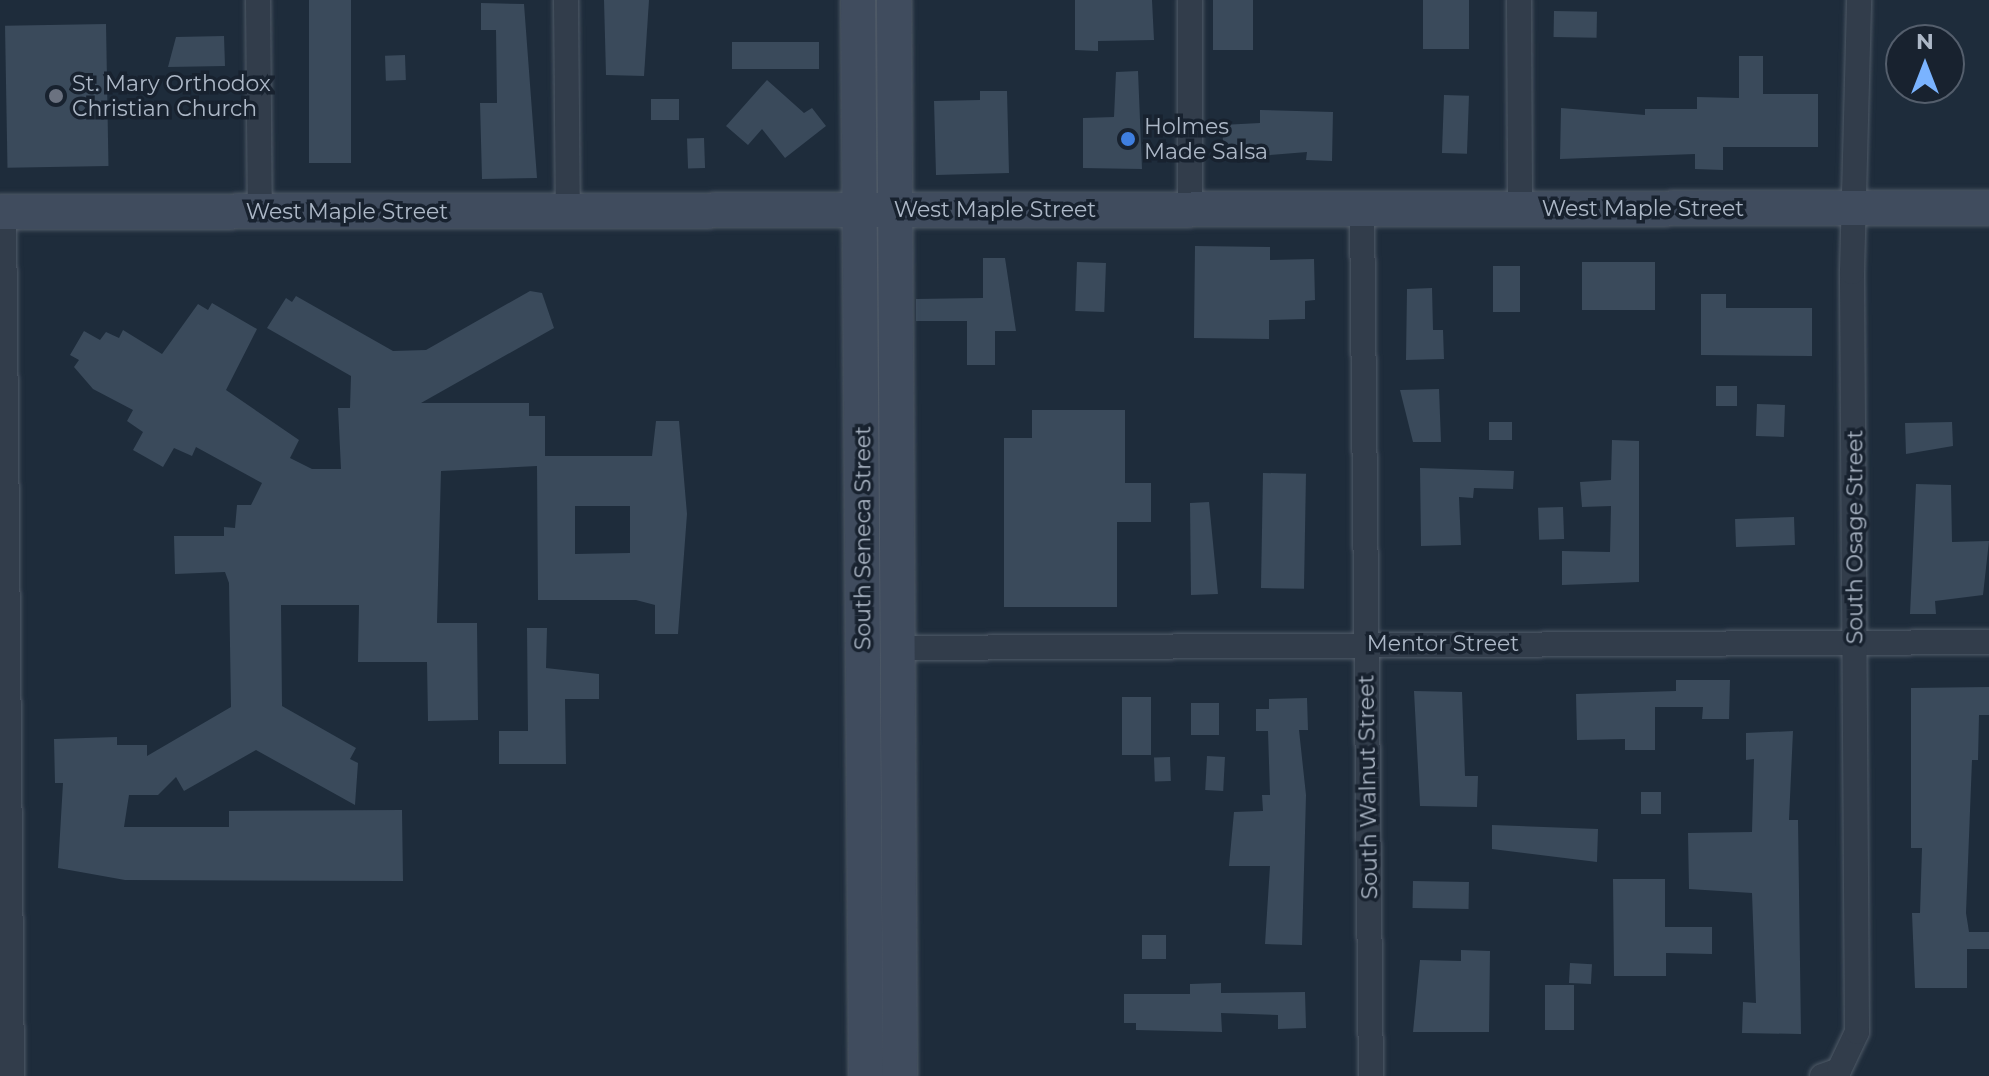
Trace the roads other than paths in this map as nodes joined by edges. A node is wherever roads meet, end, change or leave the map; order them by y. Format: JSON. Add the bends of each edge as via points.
{"nodes":[{"id":1,"x":258,"y":0,"type":"edge"},
{"id":2,"x":566,"y":0,"type":"edge"},
{"id":3,"x":858,"y":0,"type":"edge"},
{"id":4,"x":894,"y":0,"type":"edge"},
{"id":5,"x":1190,"y":0,"type":"edge"},
{"id":6,"x":1519,"y":0,"type":"edge"},
{"id":7,"x":1859,"y":0,"type":"edge"},
{"id":8,"x":1989,"y":208,"type":"edge"},
{"id":9,"x":1190,"y":209,"type":"junction"},
{"id":10,"x":1362,"y":209,"type":"junction"},
{"id":11,"x":1520,"y":209,"type":"junction"},
{"id":12,"x":1857,"y":209,"type":"junction"},
{"id":13,"x":861,"y":210,"type":"junction"},
{"id":14,"x":896,"y":210,"type":"junction"},
{"id":15,"x":2,"y":212,"type":"edge"},
{"id":16,"x":260,"y":212,"type":"junction"},
{"id":17,"x":568,"y":212,"type":"junction"},
{"id":18,"x":1989,"y":642,"type":"edge"},
{"id":19,"x":1367,"y":644,"type":"junction"},
{"id":20,"x":1855,"y":644,"type":"junction"},
{"id":21,"x":896,"y":648,"type":"junction"},
{"id":22,"x":1830,"y":1073,"type":"edge"},
{"id":23,"x":12,"y":1076,"type":"edge"},
{"id":24,"x":866,"y":1076,"type":"edge"},
{"id":25,"x":900,"y":1076,"type":"edge"},
{"id":26,"x":1371,"y":1076,"type":"edge"}],
"edges":[{"from":1,"to":16,"type":"street"},
{"from":2,"to":17,"type":"street"},
{"from":3,"to":13,"type":"street","name":"South Seneca Street"},
{"from":4,"to":14,"type":"street","name":"South Seneca Street"},
{"from":5,"to":9,"type":"street"},
{"from":6,"to":11,"type":"street"},
{"from":7,"to":12,"type":"street","name":"South Osage Street"},
{"from":8,"to":12,"type":"street","name":"West Maple Street"},
{"from":9,"to":10,"type":"street","name":"West Maple Street"},
{"from":9,"to":14,"type":"street","name":"West Maple Street"},
{"from":10,"to":11,"type":"street","name":"West Maple Street"},
{"from":10,"to":19,"type":"street","name":"South Walnut Street"},
{"from":11,"to":12,"type":"street","name":"West Maple Street"},
{"from":12,"to":20,"type":"street","name":"South Osage Street"},
{"from":13,"to":14,"type":"street","name":"West Maple Street"},
{"from":13,"to":17,"type":"street","name":"West Maple Street"},
{"from":13,"to":24,"type":"street","name":"South Seneca Street"},
{"from":14,"to":21,"type":"street","name":"South Seneca Street"},
{"from":15,"to":16,"type":"street","name":"West Maple Street"},
{"from":15,"to":23,"type":"street"},
{"from":16,"to":17,"type":"street","name":"West Maple Street"},
{"from":18,"to":20,"type":"street","name":"Mentor Street"},
{"from":19,"to":20,"type":"street","name":"Mentor Street"},
{"from":19,"to":21,"type":"street","name":"Mentor Street"},
{"from":19,"to":26,"type":"street","name":"South Walnut Street"},
{"from":20,"to":22,"type":"street","name":"South Osage Street","via":[[1857,1032]]},
{"from":21,"to":25,"type":"street","name":"South Seneca Street"}]}
